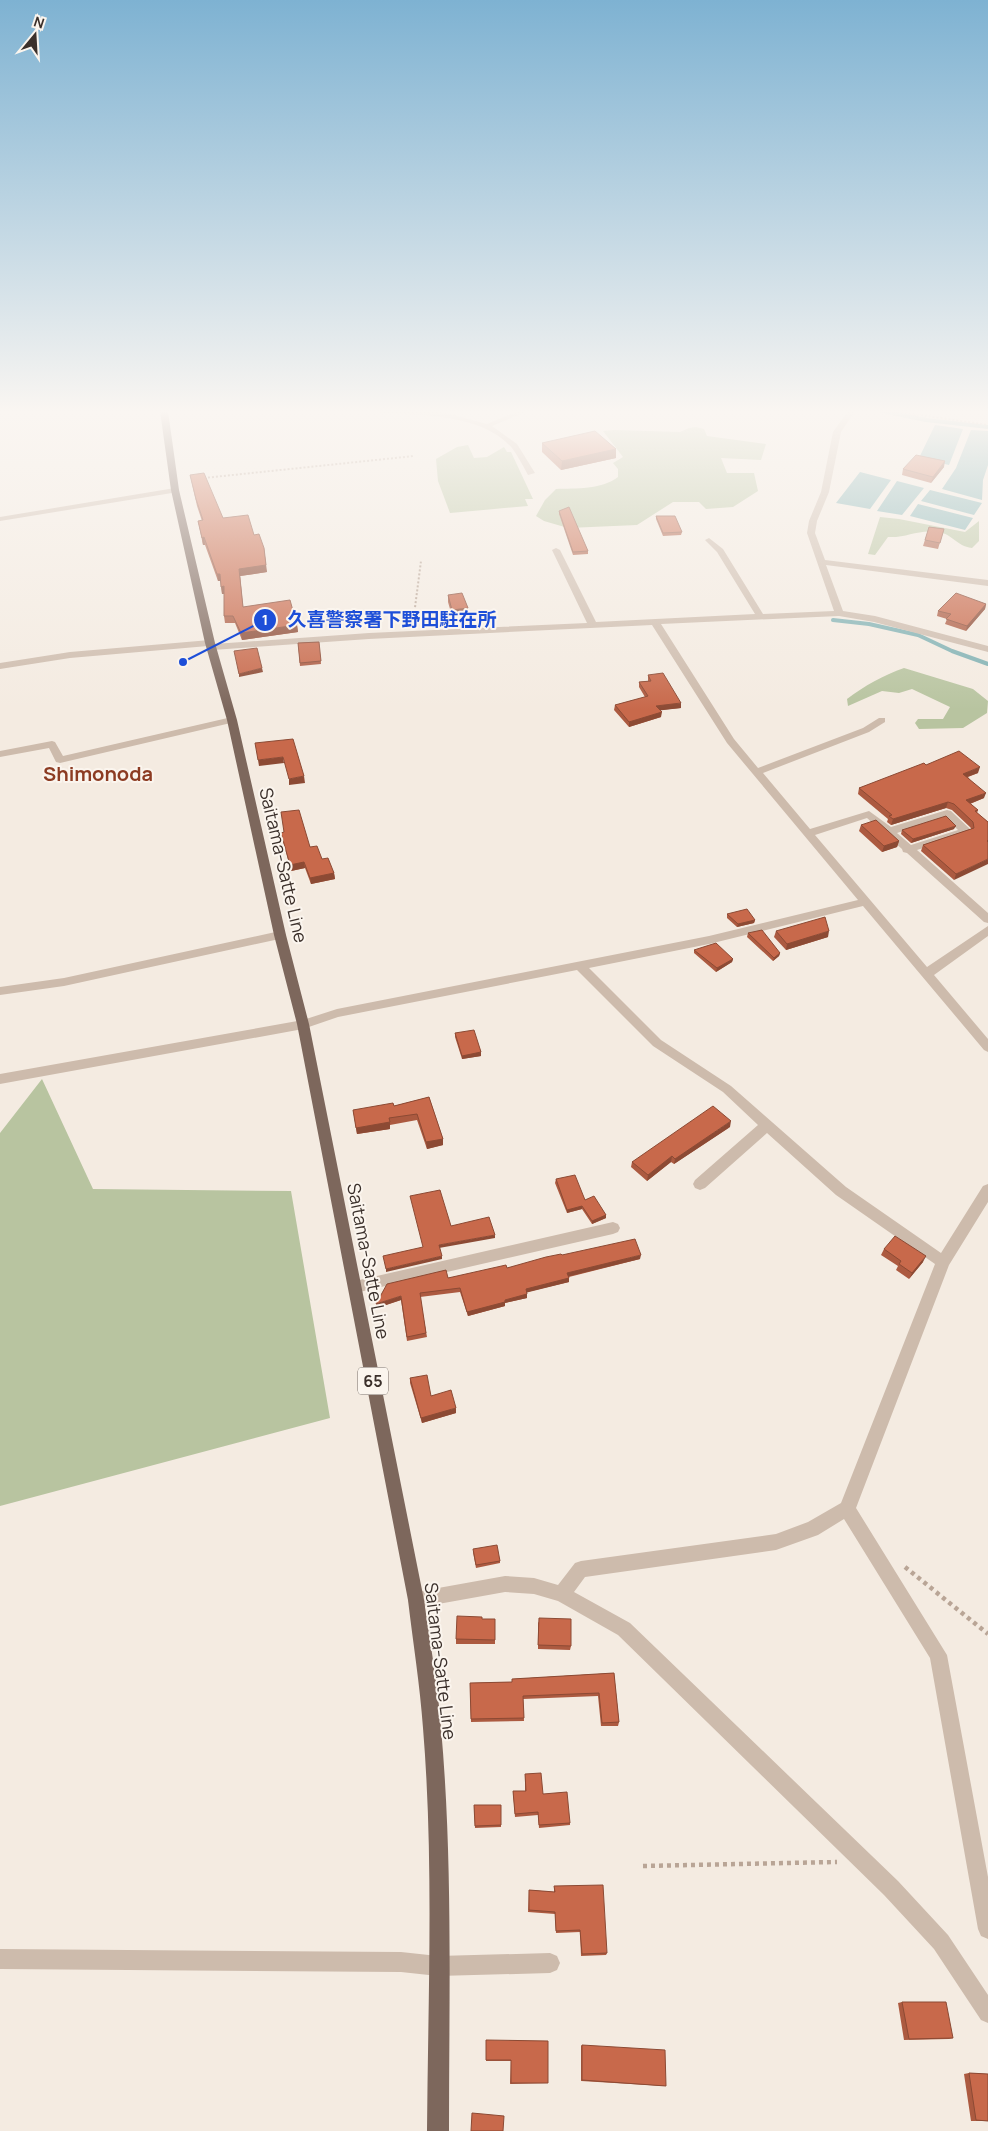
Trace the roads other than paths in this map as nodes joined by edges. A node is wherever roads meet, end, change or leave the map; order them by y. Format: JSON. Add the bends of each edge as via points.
{"nodes":[{"id":1,"x":52,"y":510,"type":"edge"},
{"id":2,"x":180,"y":510,"type":"edge"},
{"id":3,"x":817,"y":510,"type":"edge"},
{"id":4,"x":0,"y":519,"type":"edge"},
{"id":5,"x":709,"y":540,"type":"dead end"},
{"id":6,"x":556,"y":550,"type":"dead end"},
{"id":7,"x":823,"y":562,"type":"junction"},
{"id":8,"x":988,"y":583,"type":"edge"},
{"id":9,"x":839,"y":613,"type":"junction"},
{"id":10,"x":760,"y":616,"type":"junction"},
{"id":11,"x":655,"y":622,"type":"junction"},
{"id":12,"x":593,"y":625,"type":"junction"},
{"id":13,"x":211,"y":645,"type":"junction"},
{"id":14,"x":988,"y":649,"type":"edge"},
{"id":15,"x":0,"y":666,"type":"edge"},
{"id":16,"x":232,"y":720,"type":"junction"},
{"id":17,"x":882,"y":720,"type":"dead end"},
{"id":18,"x":0,"y":754,"type":"edge"},
{"id":19,"x":756,"y":772,"type":"junction"},
{"id":20,"x":888,"y":832,"type":"junction"},
{"id":21,"x":808,"y":833,"type":"junction"},
{"id":22,"x":907,"y":850,"type":"junction"},
{"id":23,"x":865,"y":902,"type":"junction"},
{"id":24,"x":988,"y":919,"type":"edge"},
{"id":25,"x":988,"y":930,"type":"edge"},
{"id":26,"x":280,"y":935,"type":"junction"},
{"id":27,"x":580,"y":966,"type":"junction"},
{"id":28,"x":926,"y":974,"type":"junction"},
{"id":29,"x":0,"y":991,"type":"edge"},
{"id":30,"x":303,"y":1024,"type":"junction"},
{"id":31,"x":988,"y":1047,"type":"edge"},
{"id":32,"x":0,"y":1079,"type":"edge"},
{"id":33,"x":767,"y":1125,"type":"junction"},
{"id":34,"x":700,"y":1184,"type":"dead end"},
{"id":35,"x":988,"y":1190,"type":"edge"},
{"id":36,"x":614,"y":1228,"type":"dead end"},
{"id":37,"x":943,"y":1262,"type":"junction"},
{"id":38,"x":354,"y":1287,"type":"junction"},
{"id":39,"x":848,"y":1509,"type":"junction"},
{"id":40,"x":561,"y":1594,"type":"junction"},
{"id":41,"x":416,"y":1600,"type":"junction"},
{"id":42,"x":988,"y":1929,"type":"edge"},
{"id":43,"x":0,"y":1959,"type":"edge"},
{"id":44,"x":550,"y":1963,"type":"dead end"},
{"id":45,"x":438,"y":1966,"type":"junction"},
{"id":46,"x":988,"y":2013,"type":"edge"},
{"id":47,"x":438,"y":2131,"type":"edge"}],
"edges":[{"from":1,"to":4,"type":"street"},
{"from":2,"to":13,"type":"main road","name":"Saitama-Satte Line","number":"65"},
{"from":3,"to":7,"type":"street","via":[[812,533]]},
{"from":5,"to":10,"type":"street"},
{"from":6,"to":12,"type":"street"},
{"from":7,"to":8,"type":"street"},
{"from":7,"to":9,"type":"street"},
{"from":9,"to":10,"type":"street"},
{"from":9,"to":14,"type":"street","via":[[875,619]]},
{"from":10,"to":11,"type":"street"},
{"from":11,"to":12,"type":"street"},
{"from":11,"to":19,"type":"street","via":[[730,741]]},
{"from":12,"to":13,"type":"street"},
{"from":13,"to":15,"type":"street","via":[[70,655]]},
{"from":13,"to":16,"type":"main road","name":"Saitama-Satte Line","number":"65"},
{"from":16,"to":18,"type":"street","via":[[60,760],[52,744]]},
{"from":16,"to":26,"type":"main road","name":"Saitama-Satte Line","number":"65"},
{"from":17,"to":19,"type":"street","via":[[866,730]]},
{"from":19,"to":21,"type":"street"},
{"from":20,"to":21,"type":"street","via":[[869,814]]},
{"from":20,"to":22,"type":"street"},
{"from":20,"to":22,"type":"street","via":[[947,814],[966,831]]},
{"from":21,"to":23,"type":"street"},
{"from":22,"to":24,"type":"street"},
{"from":23,"to":27,"type":"street","via":[[709,940]]},
{"from":23,"to":28,"type":"street"},
{"from":25,"to":28,"type":"street"},
{"from":26,"to":29,"type":"street","via":[[64,982]]},
{"from":26,"to":30,"type":"main road","name":"Saitama-Satte Line","number":"65"},
{"from":27,"to":30,"type":"street","via":[[337,1013]]},
{"from":27,"to":33,"type":"street","via":[[657,1044],[727,1089]]},
{"from":28,"to":31,"type":"street"},
{"from":30,"to":32,"type":"street"},
{"from":30,"to":38,"type":"main road","name":"Saitama-Satte Line","number":"65"},
{"from":33,"to":34,"type":"street"},
{"from":33,"to":37,"type":"street","via":[[841,1192]]},
{"from":35,"to":37,"type":"street"},
{"from":36,"to":38,"type":"street"},
{"from":37,"to":39,"type":"street"},
{"from":38,"to":41,"type":"main road","name":"Saitama-Satte Line","number":"65"},
{"from":39,"to":40,"type":"street","via":[[812,1529],[776,1542],[581,1569]]},
{"from":39,"to":42,"type":"street","via":[[938,1655]]},
{"from":40,"to":41,"type":"street","via":[[534,1586],[505,1584]]},
{"from":40,"to":46,"type":"street","via":[[624,1629],[864,1861],[941,1942]]},
{"from":41,"to":45,"type":"main road","name":"Saitama-Satte Line","number":"65","via":[[427,1671],[434,1758]]},
{"from":43,"to":45,"type":"street","via":[[402,1962]]},
{"from":44,"to":45,"type":"street"},
{"from":45,"to":47,"type":"main road","name":"Saitama-Satte Line","number":"65"}]}
